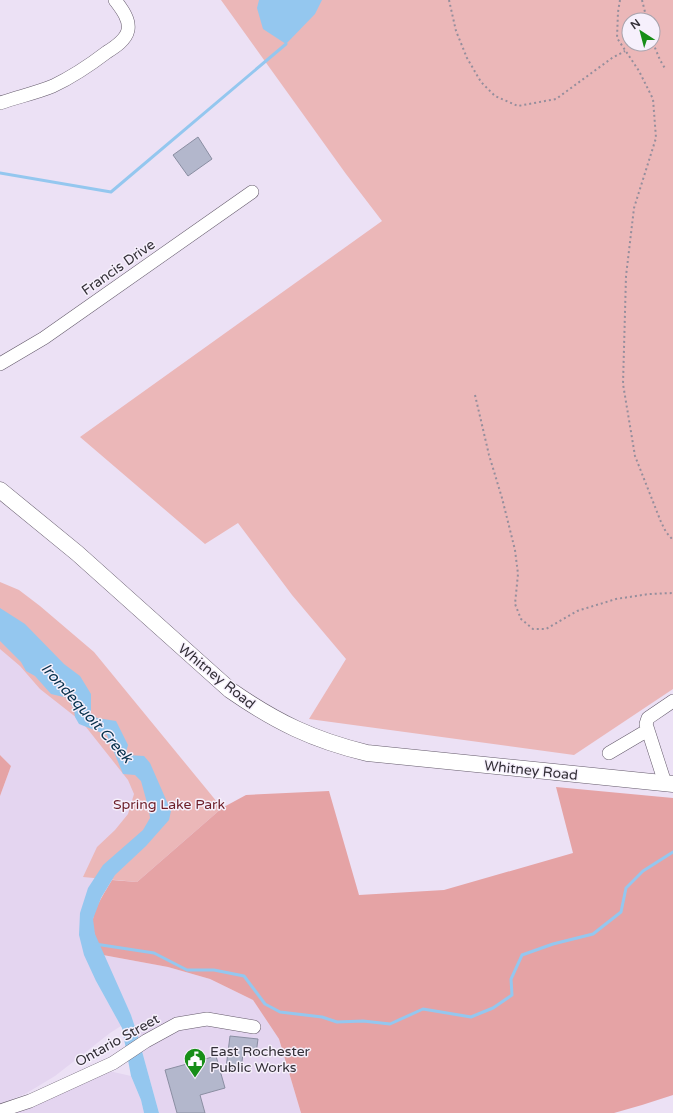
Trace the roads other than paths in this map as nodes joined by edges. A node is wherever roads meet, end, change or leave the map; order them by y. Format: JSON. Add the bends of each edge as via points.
{"nodes":[{"id":1,"x":115,"y":0,"type":"edge"},
{"id":2,"x":0,"y":103,"type":"edge"},
{"id":3,"x":252,"y":192,"type":"dead end"},
{"id":4,"x":0,"y":364,"type":"edge"},
{"id":5,"x":0,"y":490,"type":"edge"},
{"id":6,"x":673,"y":701,"type":"edge"},
{"id":7,"x":648,"y":730,"type":"junction"},
{"id":8,"x":609,"y":753,"type":"dead end"},
{"id":9,"x":669,"y":784,"type":"edge"},
{"id":10,"x":254,"y":1027,"type":"dead end"},
{"id":11,"x":0,"y":1111,"type":"edge"}],
"edges":[{"from":1,"to":2,"type":"street","via":[[128,25],[126,36],[117,45],[71,77]]},
{"from":3,"to":4,"type":"street","name":"Francis Drive","via":[[44,338]]},
{"from":5,"to":9,"type":"main road","name":"Whitney Road","via":[[77,553],[230,690],[280,722],[311,736],[367,753]]},
{"from":6,"to":7,"type":"street","via":[[648,718]]},
{"from":7,"to":8,"type":"street"},
{"from":7,"to":9,"type":"street"},
{"from":10,"to":11,"type":"street","name":"Ontario Street","via":[[207,1019],[178,1024],[70,1084]]}]}
